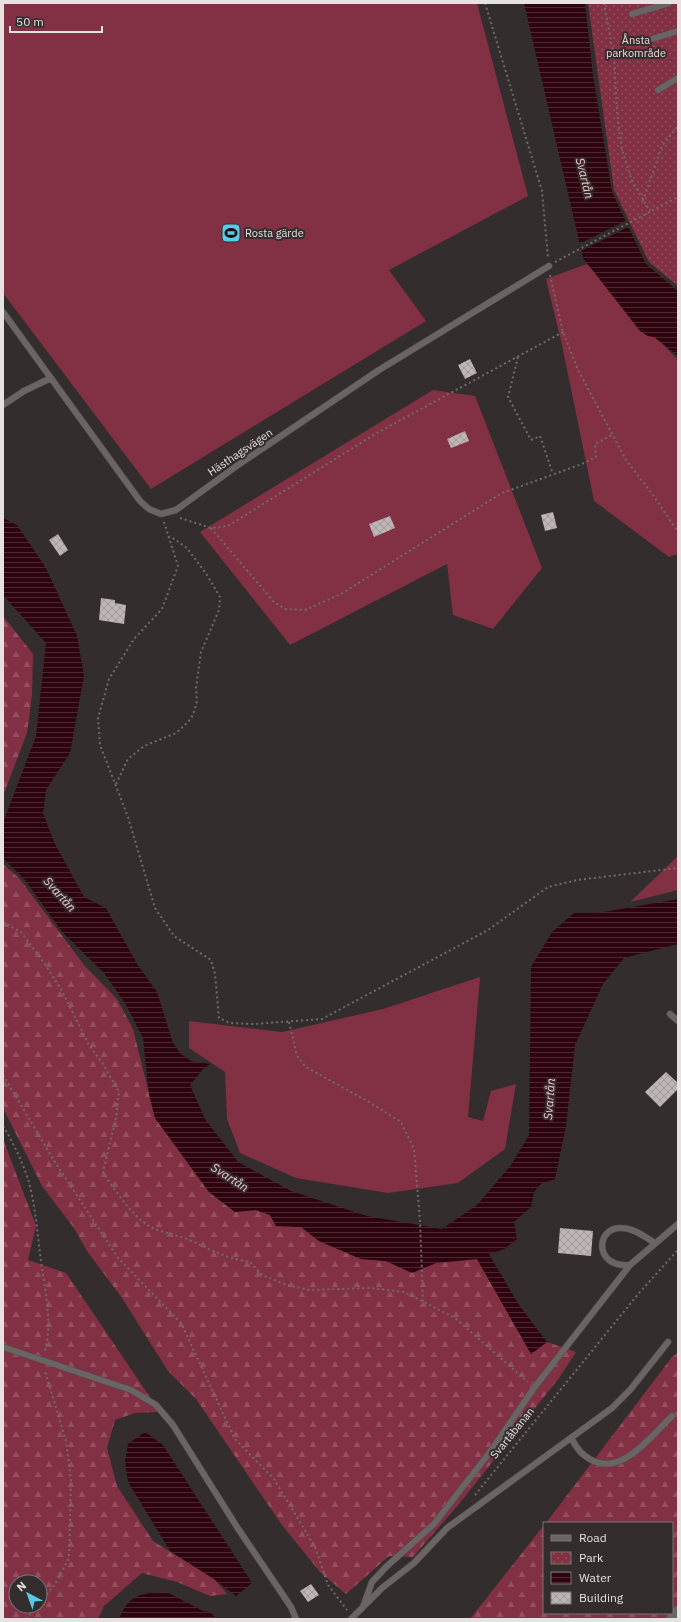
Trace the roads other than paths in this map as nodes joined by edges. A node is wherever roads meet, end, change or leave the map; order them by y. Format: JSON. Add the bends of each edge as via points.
{"nodes":[{"id":1,"x":669,"y":3,"type":"edge"},
{"id":2,"x":632,"y":14,"type":"dead end"},
{"id":3,"x":678,"y":31,"type":"edge"},
{"id":4,"x":642,"y":42,"type":"dead end"},
{"id":5,"x":678,"y":78,"type":"edge"},
{"id":6,"x":658,"y":90,"type":"dead end"},
{"id":7,"x":548,"y":266,"type":"road end"},
{"id":8,"x":3,"y":312,"type":"edge"},
{"id":9,"x":51,"y":378,"type":"junction"},
{"id":10,"x":3,"y":405,"type":"edge"},
{"id":11,"x":670,"y":1014,"type":"dead end"},
{"id":12,"x":678,"y":1021,"type":"edge"},
{"id":13,"x":678,"y":1224,"type":"edge"},
{"id":14,"x":655,"y":1243,"type":"junction"},
{"id":15,"x":630,"y":1265,"type":"junction"},
{"id":16,"x":668,"y":1342,"type":"dead end"},
{"id":17,"x":3,"y":1347,"type":"edge"},
{"id":18,"x":672,"y":1416,"type":"dead end"},
{"id":19,"x":571,"y":1438,"type":"junction"},
{"id":20,"x":363,"y":1607,"type":"junction"},
{"id":21,"x":678,"y":1612,"type":"edge"},
{"id":22,"x":352,"y":1618,"type":"edge"},
{"id":23,"x":296,"y":1619,"type":"edge"},
{"id":24,"x":672,"y":1619,"type":"edge"}],
"edges":[{"from":1,"to":2,"type":"lane"},
{"from":3,"to":4,"type":"lane"},
{"from":5,"to":6,"type":"lane"},
{"from":7,"to":9,"type":"lane","name":"Hästhagsvägen","via":[[379,370],[176,510],[161,514],[149,509],[140,501]]},
{"from":8,"to":9,"type":"lane"},
{"from":9,"to":10,"type":"lane"},
{"from":11,"to":12,"type":"lane"},
{"from":13,"to":14,"type":"lane"},
{"from":14,"to":15,"type":"lane"},
{"from":14,"to":15,"type":"lane","via":[[632,1230],[620,1228],[612,1230],[604,1237],[602,1247],[610,1262],[620,1266]]},
{"from":15,"to":20,"type":"lane","via":[[534,1388],[490,1452],[434,1524],[372,1582]]},
{"from":16,"to":19,"type":"lane","via":[[630,1390],[612,1408]]},
{"from":17,"to":23,"type":"lane","via":[[131,1390],[156,1405],[174,1425],[240,1533],[291,1607]]},
{"from":18,"to":19,"type":"lane","via":[[634,1453],[620,1462],[608,1465],[582,1454]]},
{"from":19,"to":20,"type":"lane","via":[[447,1528],[414,1562]]},
{"from":20,"to":22,"type":"lane"},
{"from":21,"to":24,"type":"street"}]}
